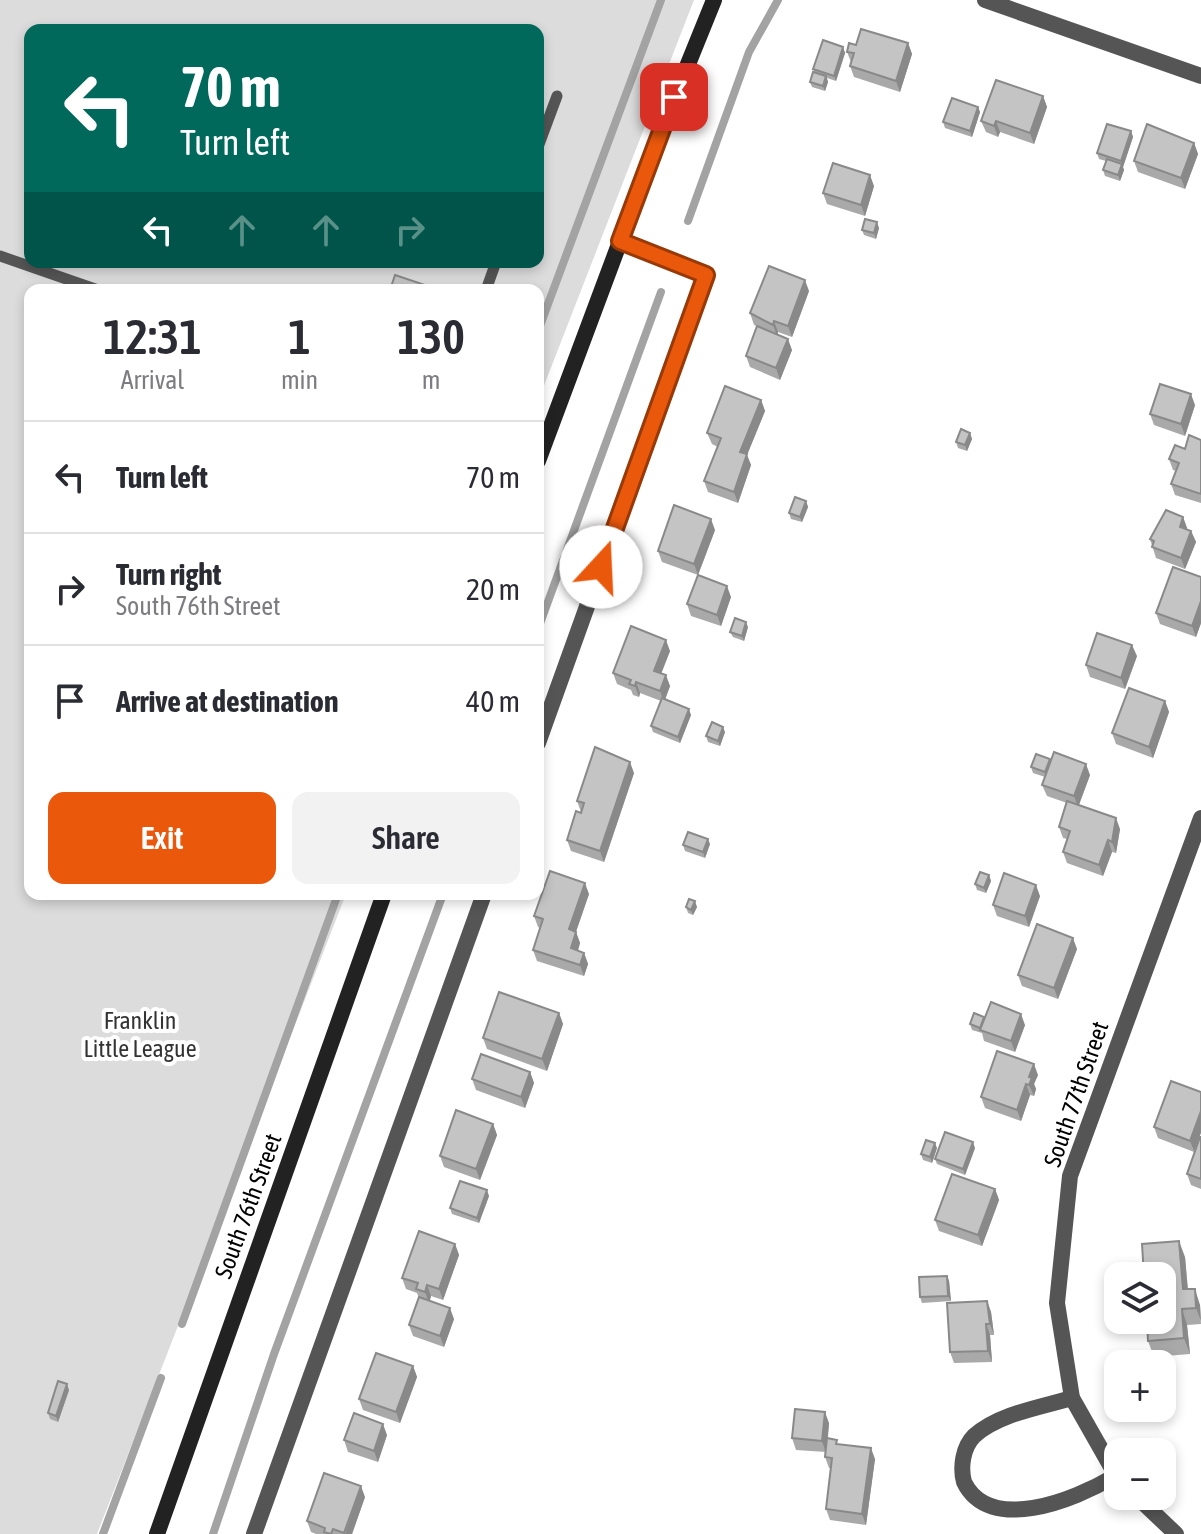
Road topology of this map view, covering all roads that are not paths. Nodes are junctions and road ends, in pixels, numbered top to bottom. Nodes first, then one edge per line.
1 (714, 0) edge
2 (985, 0) edge
3 (1201, 76) edge
4 (557, 96) dead end
5 (544, 131) edge
6 (620, 241) junction
7 (0, 256) edge
8 (24, 264) edge
9 (35, 268) edge
10 (81, 284) edge
11 (544, 440) edge
12 (544, 726) edge
13 (1201, 818) edge
14 (382, 900) edge
15 (482, 900) edge
16 (1072, 1398) junction
17 (1104, 1456) edge
18 (1104, 1485) edge
19 (1151, 1510) edge
20 (157, 1534) edge
21 (254, 1534) edge
22 (1176, 1534) edge

1 - 6 main road
2 - 3 street
4 - 5 lane
6 - 11 main road
6 - 12 street
7 - 8 lane
9 - 10 lane
13 - 16 street, South 77th Street
14 - 20 main road, South 76th Street
15 - 21 street
16 - 17 street, South 77th Street
16 - 18 street
19 - 22 street

